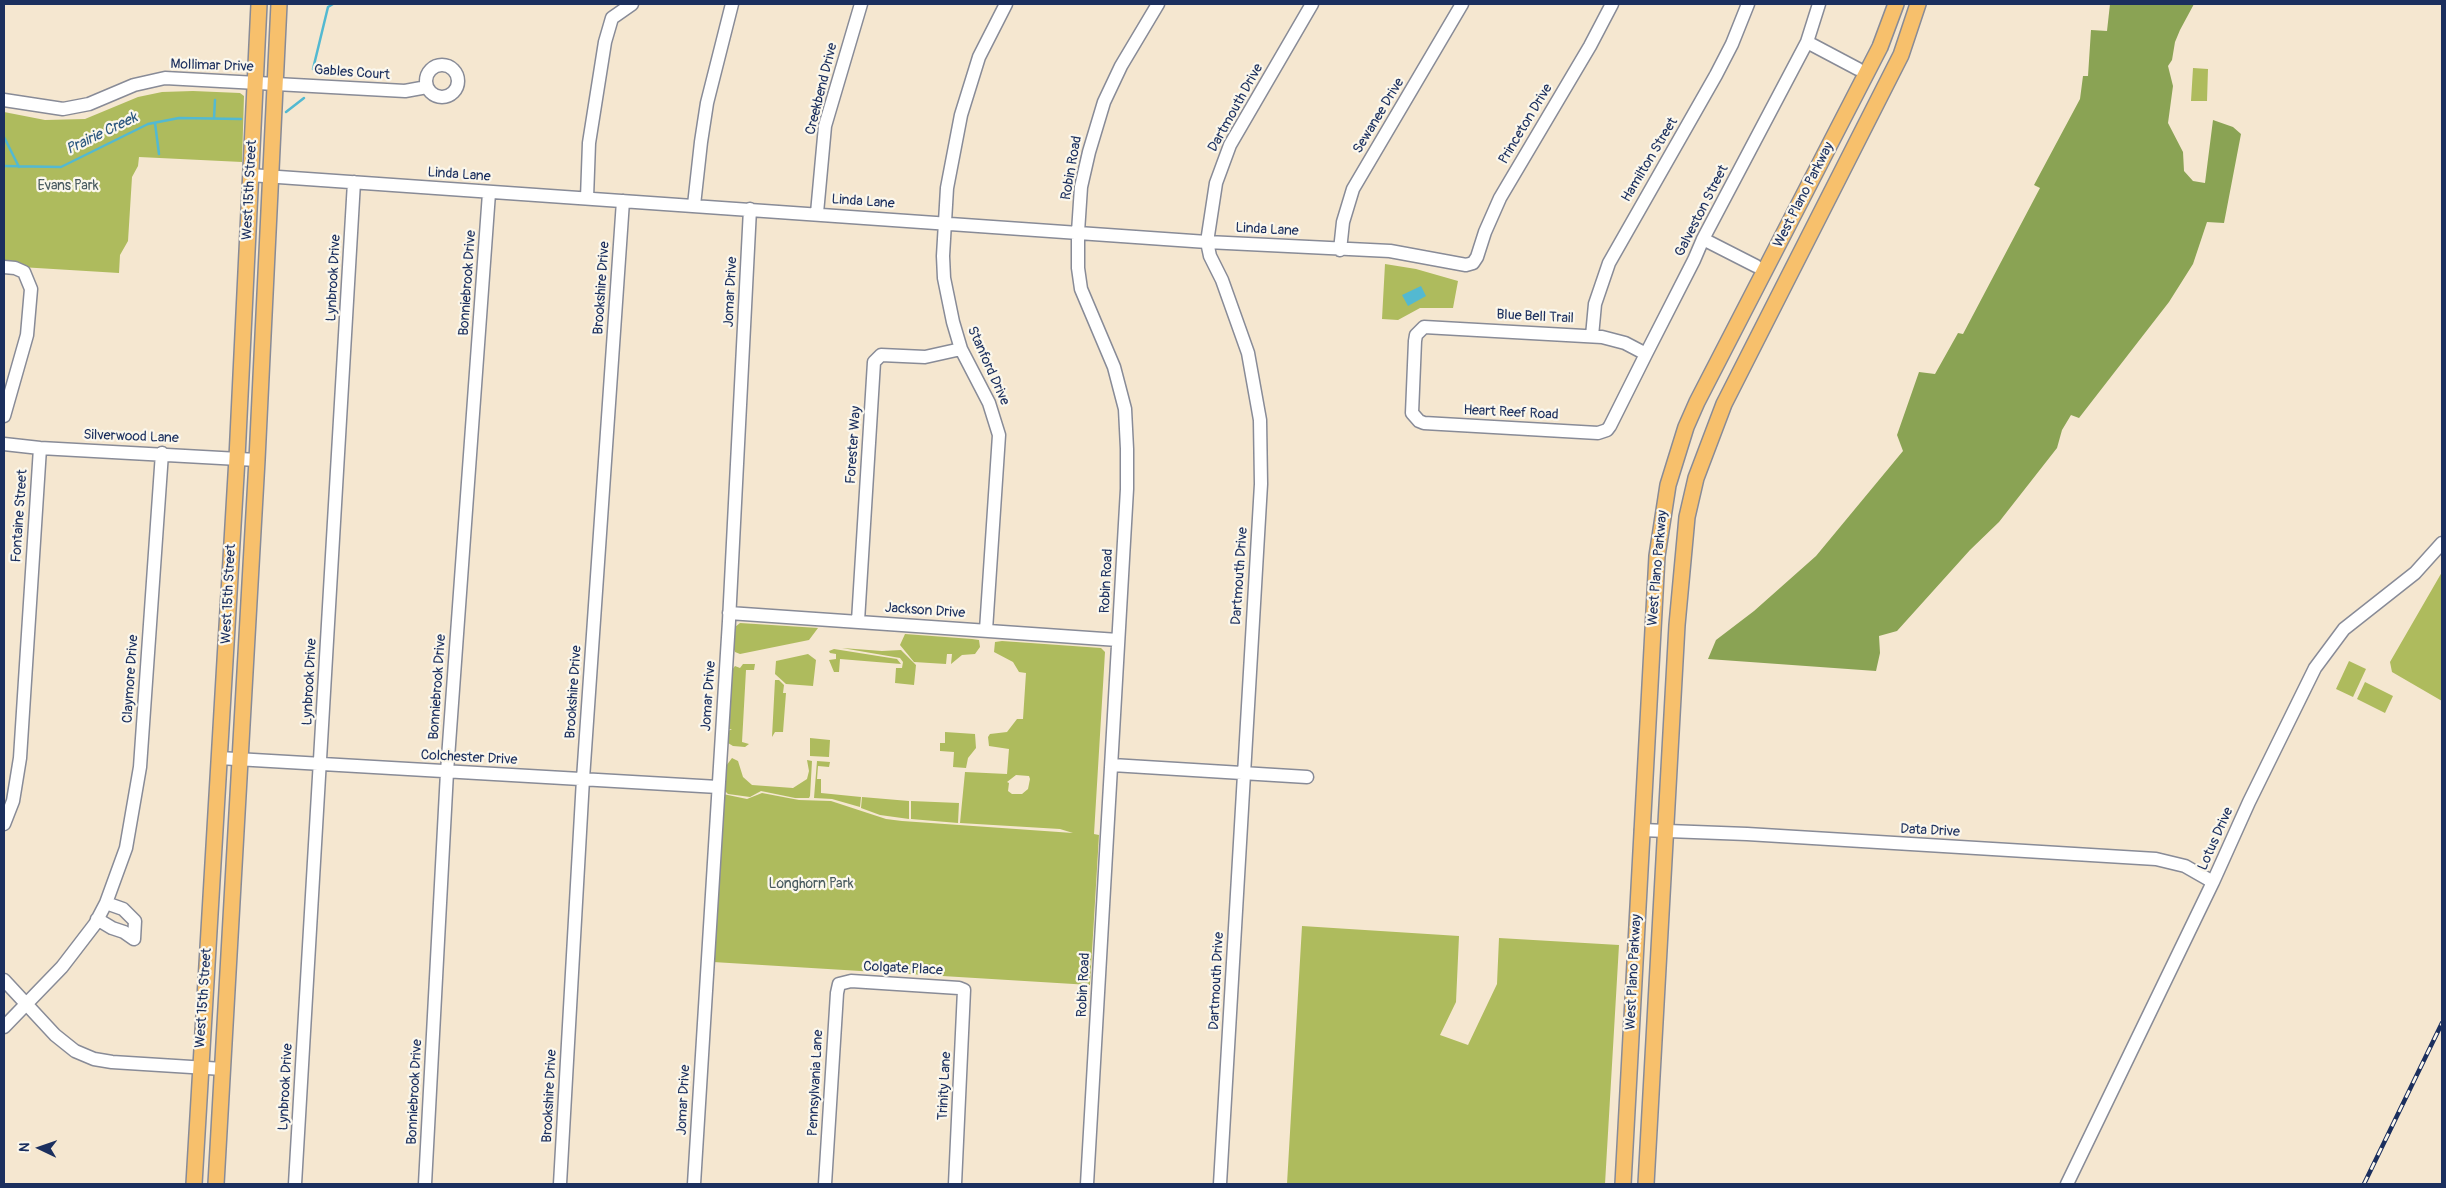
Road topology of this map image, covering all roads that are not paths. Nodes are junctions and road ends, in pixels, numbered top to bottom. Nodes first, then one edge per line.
1 (258, 4) edge
2 (278, 4) edge
3 (632, 4) edge
4 (732, 4) edge
5 (861, 4) edge
6 (1006, 4) edge
7 (1158, 4) edge
8 (1312, 4) edge
9 (1462, 4) edge
10 (1612, 4) edge
11 (1748, 4) edge
12 (1819, 4) edge
13 (1896, 4) edge
14 (1918, 4) edge
15 (1807, 42) junction
16 (1858, 69) dead end
17 (254, 82) junction
18 (275, 83) junction
19 (427, 87) dead end
20 (4, 100) edge
21 (250, 175) junction
22 (271, 176) junction
23 (354, 182) junction
24 (490, 193) junction
25 (587, 198) junction
26 (623, 201) junction
27 (694, 205) junction
28 (750, 209) junction
29 (817, 213) junction
30 (945, 223) junction
31 (1078, 232) junction
32 (1703, 239) junction
33 (1207, 242) junction
34 (1340, 250) junction
35 (1473, 263) joint
36 (1756, 266) dead end
37 (4, 267) edge
38 (1592, 336) junction
39 (962, 349) junction
40 (1646, 354) junction
41 (4, 416) edge
42 (1415, 418) joint
43 (1607, 430) joint
44 (4, 444) edge
45 (40, 448) junction
46 (162, 453) junction
47 (237, 458) junction
48 (258, 460) junction
49 (2442, 543) edge
50 (729, 612) junction
51 (858, 621) junction
52 (986, 630) junction
53 (1118, 640) junction
54 (219, 758) junction
55 (240, 760) junction
56 (320, 765) junction
57 (1112, 765) junction
58 (447, 772) junction
59 (1244, 774) junction
60 (1308, 776) dead end
61 (583, 779) junction
62 (718, 787) junction
63 (4, 824) edge
64 (1641, 830) junction
65 (1667, 832) junction
66 (2213, 882) junction
67 (106, 903) junction
68 (97, 919) junction
69 (4, 980) edge
70 (839, 984) joint
71 (964, 990) joint
72 (26, 1004) junction
73 (4, 1027) edge
74 (1630, 1049) junction
75 (1654, 1050) junction
76 (199, 1067) junction
77 (223, 1069) junction
78 (194, 1184) edge
79 (216, 1184) edge
80 (295, 1184) edge
81 (426, 1184) edge
82 (560, 1184) edge
83 (694, 1184) edge
84 (825, 1184) edge
85 (955, 1184) edge
86 (1087, 1184) edge
87 (1220, 1184) edge
88 (1623, 1184) edge
89 (1646, 1184) edge
90 (2067, 1184) edge

1 - 17 main road, West 15th Street
2 - 18 main road, West 15th Street
3 - 25 street
4 - 27 street
5 - 29 street, Creekbend Drive
6 - 30 street, Stanford Drive
7 - 31 street, Robin Road
8 - 33 street, Dartmouth Drive
9 - 34 street, Sewanee Drive
10 - 35 street, Princeton Drive
11 - 38 street, Hamilton Street
12 - 15 street, Galveston Street
13 - 64 main road, West Plano Parkway
14 - 65 main road, West Plano Parkway
15 - 16 street
15 - 32 street, Galveston Street
17 - 18 street, Mollimar Drive
17 - 20 street, Mollimar Drive
17 - 21 main road, West 15th Street
18 - 19 street, Gables Court
18 - 22 main road, West 15th Street
21 - 22 street, Linda Lane
21 - 47 main road, West 15th Street
22 - 23 street, Linda Lane
22 - 48 main road, West 15th Street
23 - 24 street, Linda Lane
23 - 56 street, Lynbrook Drive
24 - 25 street, Linda Lane
24 - 58 street, Bonniebrook Drive
25 - 26 street, Linda Lane
26 - 27 street, Linda Lane
26 - 61 street, Brookshire Drive
27 - 28 street, Linda Lane
28 - 29 street, Linda Lane
28 - 50 street, Jomar Drive
29 - 30 street, Linda Lane
30 - 31 street, Linda Lane
30 - 39 street, Stanford Drive
31 - 33 street, Linda Lane
31 - 53 street, Robin Road
32 - 36 street
32 - 40 street, Galveston Street
33 - 34 street, Linda Lane
33 - 59 street, Dartmouth Drive
34 - 35 street, Linda Lane
37 - 41 street
38 - 40 street, Blue Bell Trail
38 - 42 street, Blue Bell Trail
39 - 51 street, Forester Way
39 - 52 street, Stanford Drive
40 - 43 street, Galveston Street
42 - 43 street, Heart Reef Road
44 - 45 street, Silverwood Lane
45 - 46 street, Silverwood Lane
45 - 63 street, Fontaine Street
46 - 47 street, Silverwood Lane
46 - 67 street, Claymore Drive
47 - 48 street, Silverwood Lane
47 - 54 main road, West 15th Street
48 - 55 main road, West 15th Street
49 - 66 street, Lotus Drive
50 - 51 street, Jackson Drive
50 - 62 street, Jomar Drive
51 - 52 street, Jackson Drive
52 - 53 street, Jackson Drive
53 - 57 street, Robin Road
54 - 55 street, Colchester Drive
54 - 76 main road, West 15th Street
55 - 56 street, Colchester Drive
55 - 77 main road, West 15th Street
56 - 58 street, Colchester Drive
56 - 80 street, Lynbrook Drive
57 - 59 street
57 - 86 street, Robin Road
58 - 61 street, Colchester Drive
58 - 81 street, Bonniebrook Drive
59 - 60 street
59 - 87 street, Dartmouth Drive
61 - 62 street, Colchester Drive
61 - 82 street, Brookshire Drive
62 - 83 street, Jomar Drive
64 - 65 street, Data Drive
64 - 74 main road, West Plano Parkway
65 - 66 street, Data Drive
65 - 75 main road, West Plano Parkway
66 - 90 street, Lotus Drive
67 - 68 street, Claymore Drive
67 - 68 street
68 - 72 street, Claymore Drive
69 - 72 street
70 - 71 street, Colgate Place
70 - 84 street, Pennsylvania Lane
71 - 85 street, Trinity Lane
72 - 73 street, Claymore Drive
72 - 76 street
74 - 75 main road
74 - 88 main road, West Plano Parkway
75 - 89 main road, West Plano Parkway
76 - 77 street
76 - 78 main road, West 15th Street
77 - 79 main road, West 15th Street

